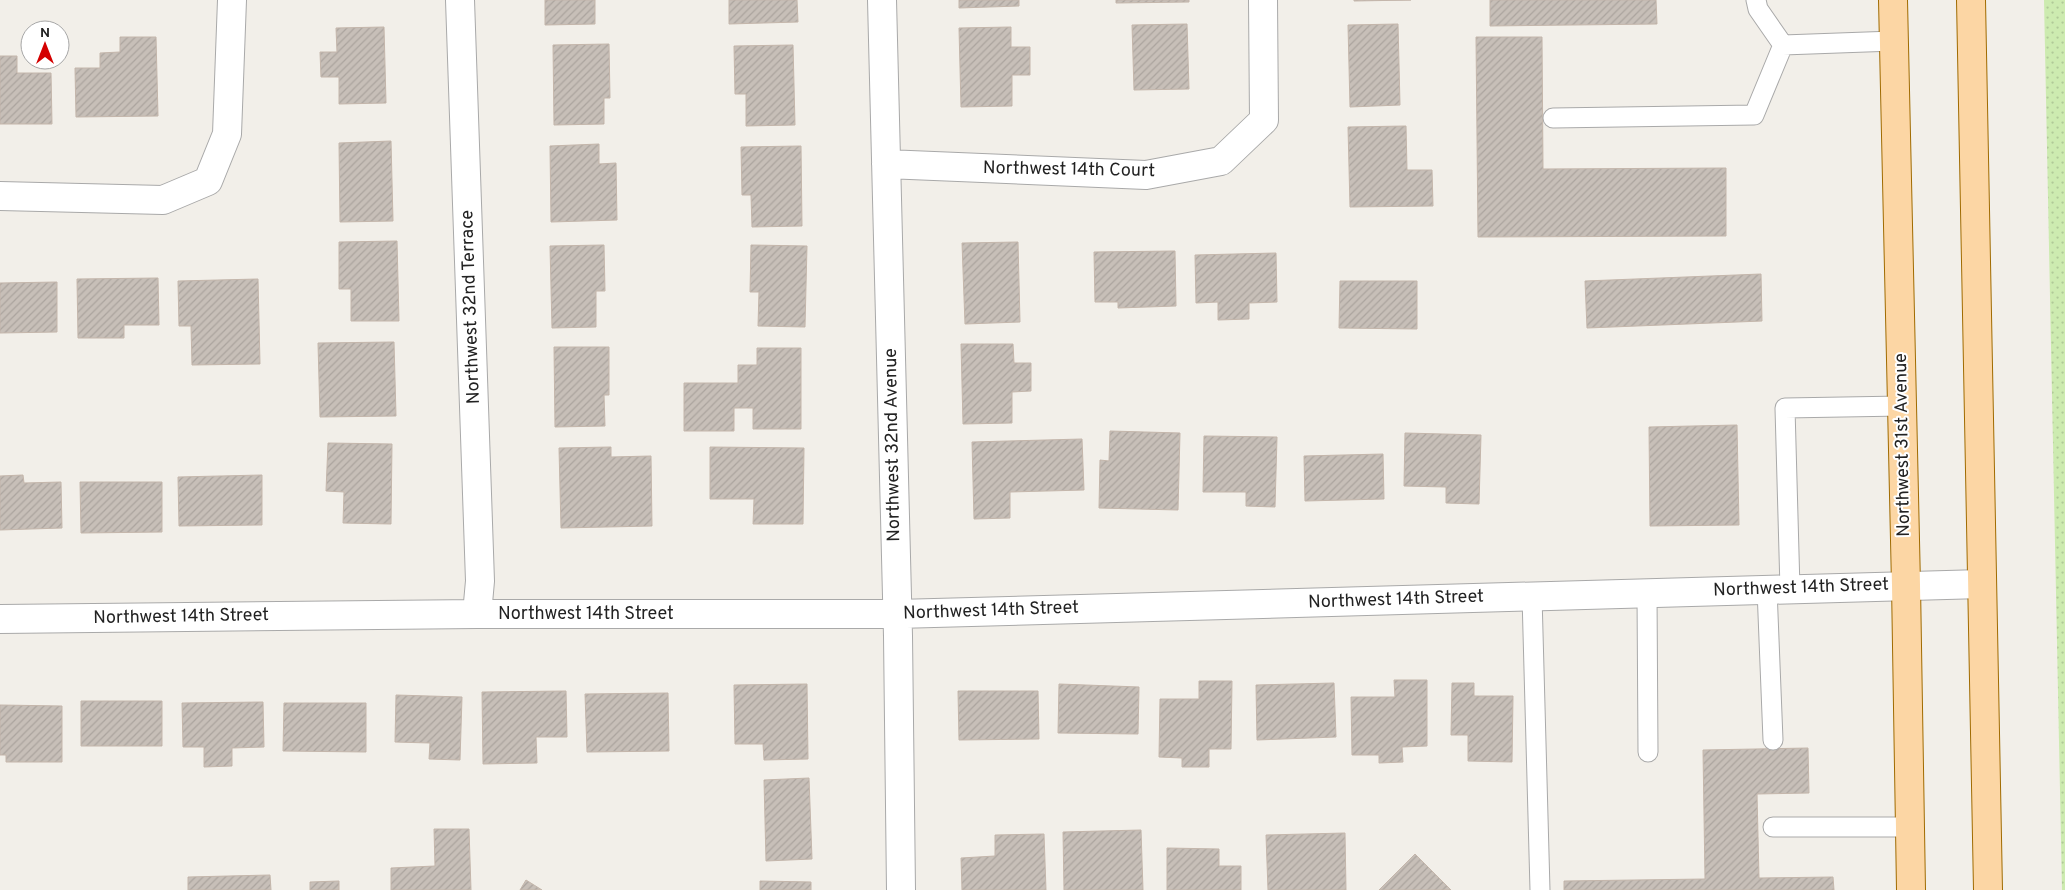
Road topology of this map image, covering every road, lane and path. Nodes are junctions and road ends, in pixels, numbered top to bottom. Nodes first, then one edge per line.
1 (232, 0) edge
2 (460, 0) edge
3 (882, 0) edge
4 (1263, 0) edge
5 (1756, 0) edge
6 (1893, 0) edge
7 (1971, 0) edge
8 (1894, 41) junction
9 (1783, 45) junction
10 (1553, 118) dead end
11 (886, 164) junction
12 (0, 196) edge
13 (1902, 406) junction
14 (1982, 584) junction
15 (1906, 585) junction
16 (1778, 589) junction
17 (1647, 593) junction
18 (1532, 596) junction
19 (477, 614) junction
20 (897, 614) junction
21 (0, 619) edge
22 (1773, 740) dead end
23 (1648, 752) dead end
24 (1773, 827) dead end
25 (1910, 827) junction
26 (901, 890) edge
27 (1540, 890) edge
28 (1911, 890) edge
29 (1988, 890) edge

1 - 12 street
2 - 19 street, Northwest 32nd Terrace
3 - 11 street, Northwest 32nd Avenue
4 - 11 street, Northwest 14th Court
5 - 9 lane
6 - 8 main road, Northwest 31st Avenue
7 - 14 main road
8 - 9 lane
8 - 13 main road, Northwest 31st Avenue
9 - 10 lane
11 - 20 street, Northwest 32nd Avenue
13 - 15 main road, Northwest 31st Avenue
13 - 16 lane
14 - 15 street, Northwest 14th Street
14 - 29 main road
15 - 16 street, Northwest 14th Street
15 - 25 main road, Northwest 31st Avenue
16 - 17 street, Northwest 14th Street
16 - 22 lane
17 - 18 street, Northwest 14th Street
17 - 23 lane
18 - 20 street, Northwest 14th Street
18 - 27 lane
19 - 20 street, Northwest 14th Street
19 - 21 street, Northwest 14th Street
20 - 26 street, Northwest 32nd Avenue
24 - 25 lane
25 - 28 main road, Northwest 31st Avenue

